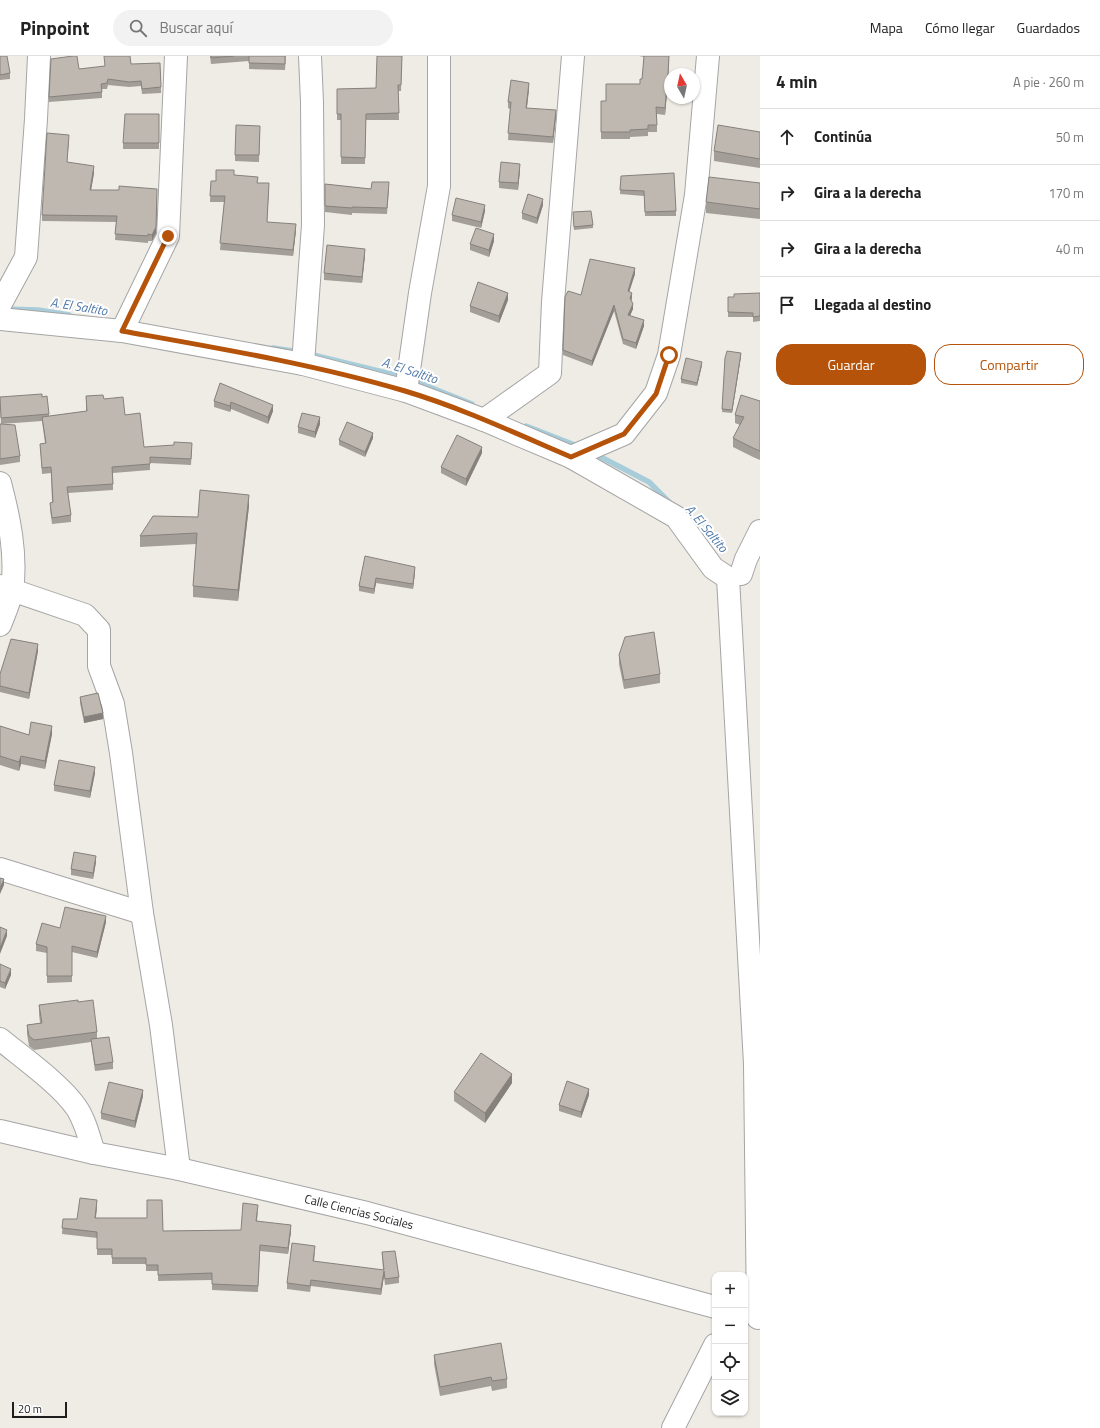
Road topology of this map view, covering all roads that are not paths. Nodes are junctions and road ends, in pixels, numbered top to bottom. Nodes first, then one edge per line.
1 (38, 56) edge
2 (176, 56) edge
3 (310, 56) edge
4 (439, 56) edge
5 (573, 56) edge
6 (708, 56) edge
7 (0, 305) edge
8 (0, 320) edge
9 (122, 331) junction
10 (303, 364) junction
11 (406, 391) junction
12 (484, 420) junction
13 (571, 457) junction
14 (0, 483) edge
15 (760, 531) edge
16 (743, 573) edge
17 (6, 589) edge
18 (0, 625) edge
19 (0, 869) edge
20 (142, 913) junction
21 (0, 1039) edge
22 (758, 1064) edge
23 (0, 1131) edge
24 (94, 1153) junction
25 (179, 1169) junction
26 (712, 1306) edge
27 (754, 1317) edge
28 (712, 1352) edge
29 (673, 1428) edge

1 - 7 street
2 - 9 street
3 - 10 street
4 - 11 street
5 - 12 street
6 - 13 street
8 - 9 street
9 - 10 street
10 - 11 street
11 - 12 street
12 - 13 street
13 - 16 street
14 - 17 street
15 - 16 street
16 - 22 street
17 - 18 street
17 - 20 street
19 - 20 street
20 - 25 street
21 - 24 street
22 - 27 street
23 - 24 street, Calle Ciencias Sociales
24 - 25 street, Calle Ciencias Sociales
25 - 26 street, Calle Ciencias Sociales
28 - 29 street

